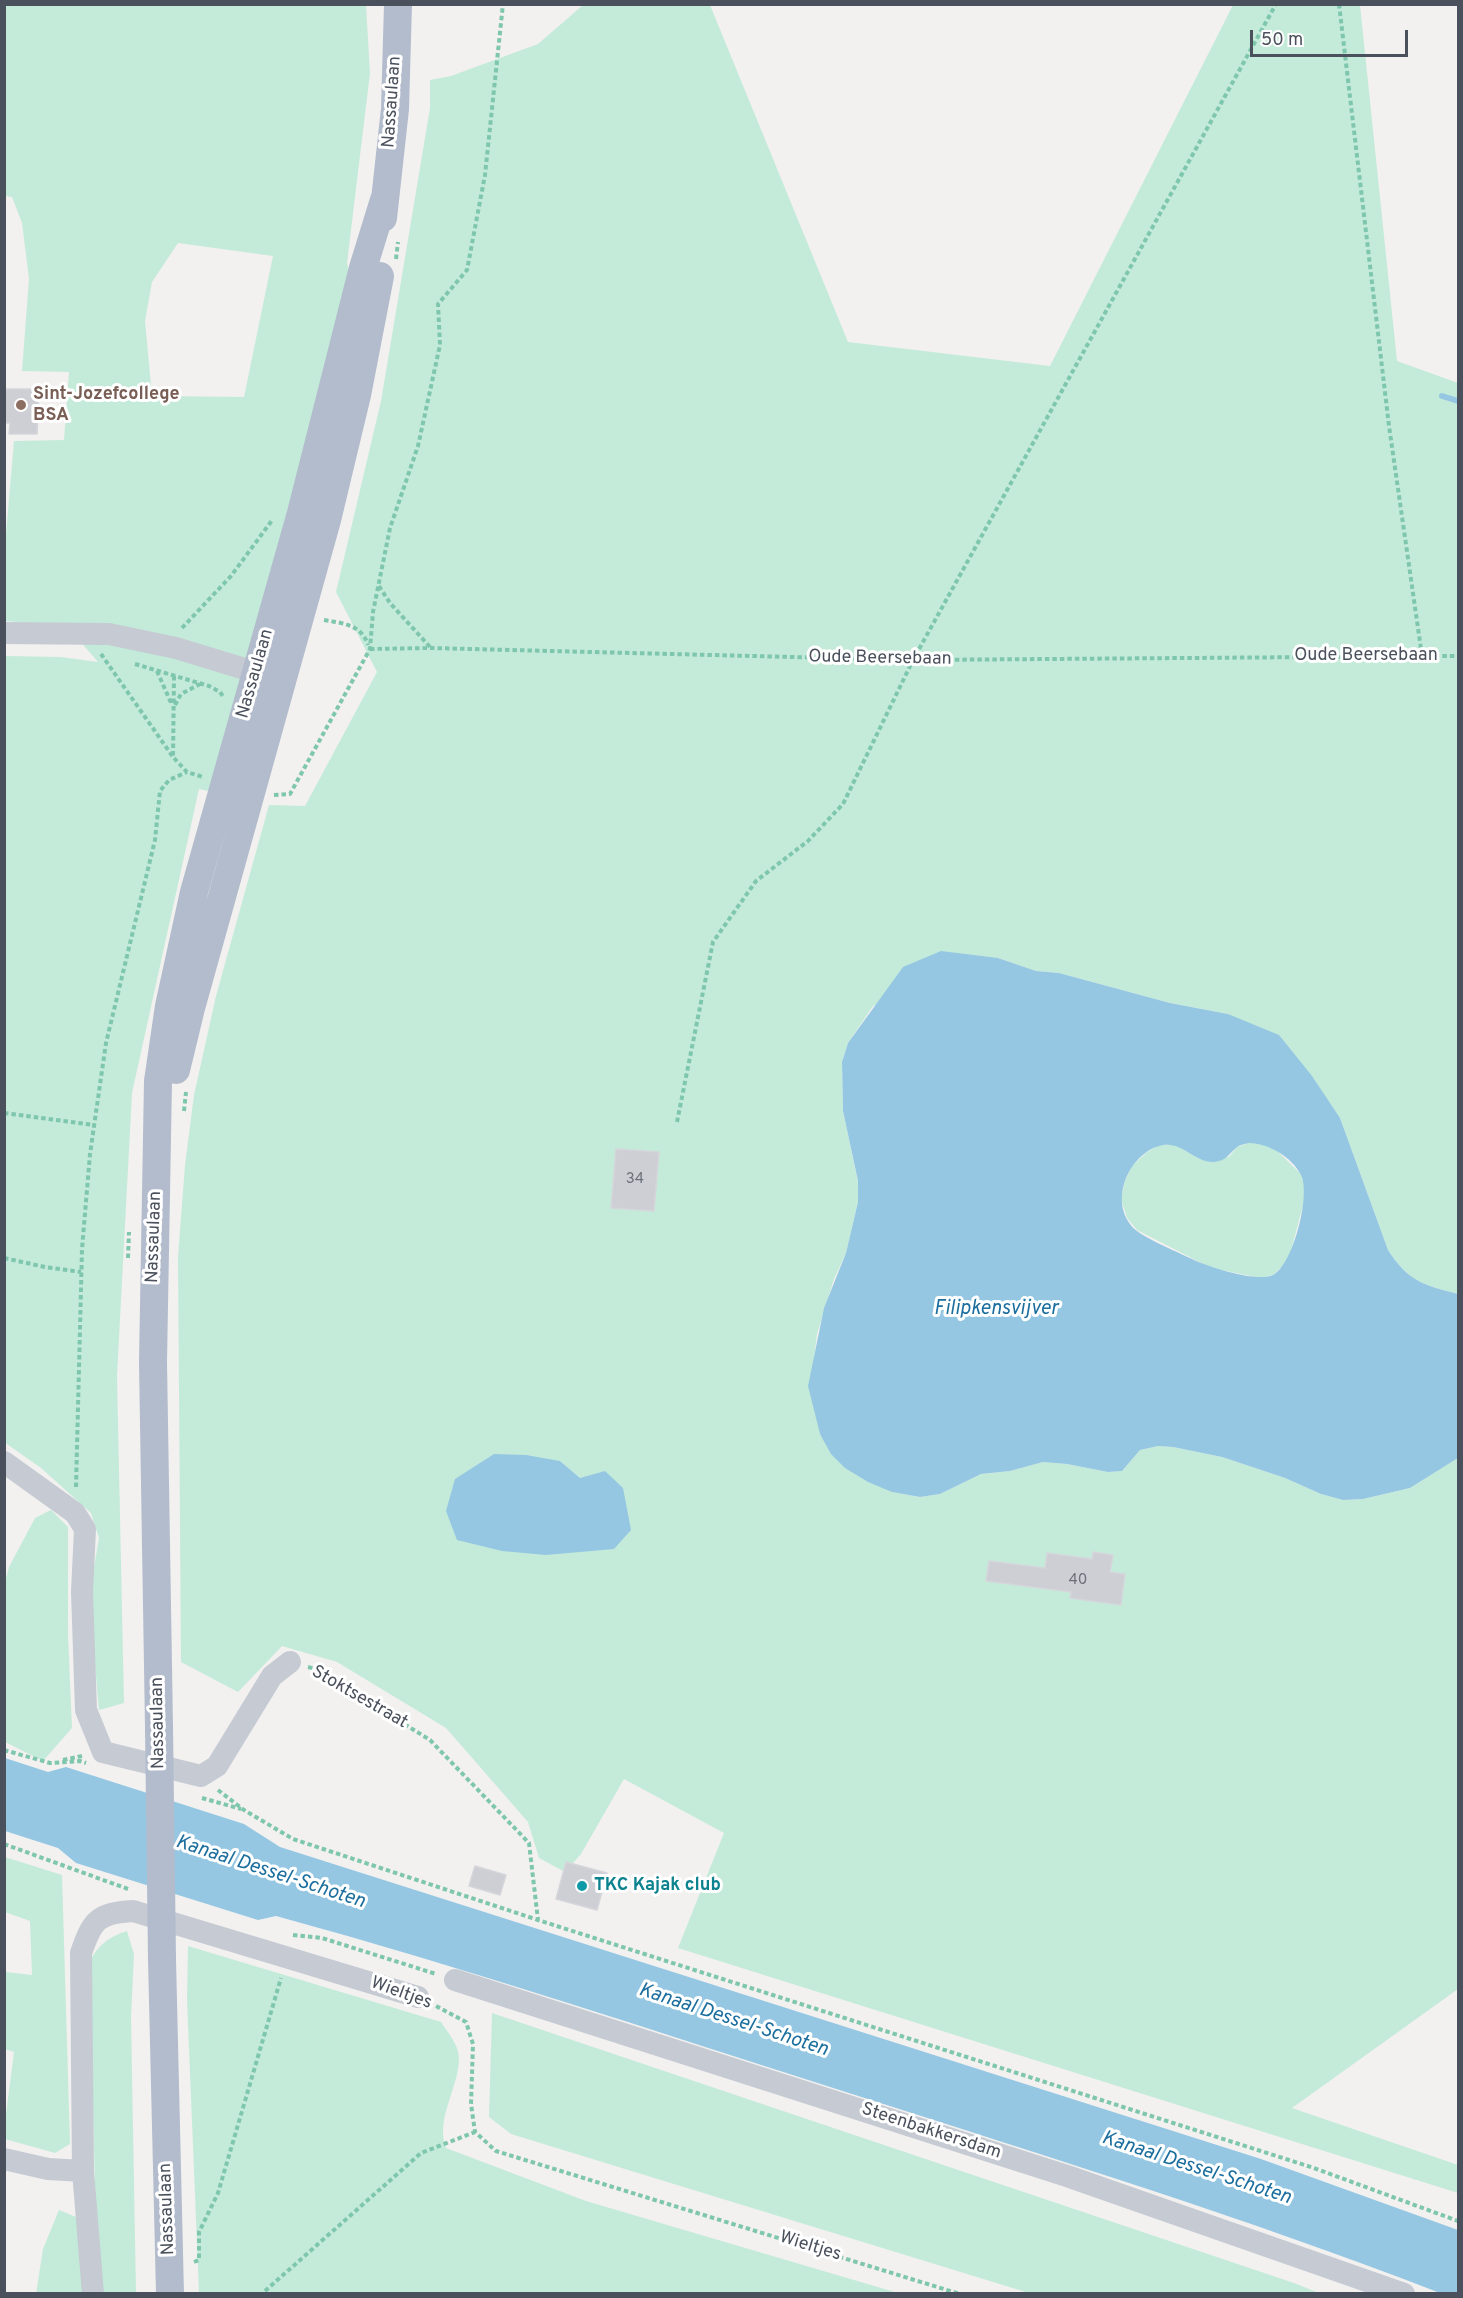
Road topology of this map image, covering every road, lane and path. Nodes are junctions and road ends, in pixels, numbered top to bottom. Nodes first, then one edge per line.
1 (398, 4) edge
2 (503, 4) edge
3 (1276, 4) edge
4 (1339, 4) edge
5 (399, 240) dead end
6 (395, 262) dead end
7 (273, 518) dead end
8 (378, 586) junction
9 (319, 619) dead end
10 (4, 633) edge
11 (176, 648) junction
12 (430, 648) junction
13 (370, 649) junction
14 (101, 654) dead end
15 (1422, 656) junction
16 (1458, 656) edge
17 (913, 660) junction
18 (174, 676) junction
19 (268, 676) junction
20 (202, 684) junction
21 (220, 692) dead end
22 (174, 709) junction
23 (173, 757) junction
24 (187, 772) junction
25 (206, 778) dead end
26 (273, 795) dead end
27 (187, 1085) dead end
28 (4, 1113) edge
29 (183, 1117) dead end
30 (677, 1122) dead end
31 (94, 1125) junction
32 (4, 1258) edge
33 (81, 1272) junction
34 (4, 1462) edge
35 (75, 1513) junction
36 (290, 1662) joint
37 (4, 1750) edge
38 (103, 1752) junction
39 (201, 1776) junction
40 (4, 1844) edge
41 (111, 1884) dead end
42 (538, 1920) junction
43 (286, 1957) junction
44 (454, 1980) dead end
45 (418, 1997) joint
46 (475, 2132) junction
47 (4, 2159) edge
48 (83, 2171) junction
49 (1458, 2221) edge
50 (190, 2264) dead end
51 (265, 2291) dead end
52 (93, 2294) edge
53 (171, 2294) edge
54 (960, 2294) edge
55 (1404, 2294) edge

1 - 19 main road, Nassaulaan
2 - 8 path
3 - 17 path
4 - 15 path
5 - 6 path
7 - 11 path
8 - 12 path
8 - 13 path
9 - 13 path
10 - 11 street
11 - 19 street
12 - 13 path, Oude Beersebaan
12 - 17 path, Oude Beersebaan
13 - 26 path
14 - 23 path
15 - 16 path, Oude Beersebaan
15 - 17 path, Oude Beersebaan
17 - 30 path
18 - 20 path
18 - 22 path
18 - 22 path
19 - 53 main road, Nassaulaan, bridge
20 - 21 path
20 - 22 path
22 - 23 path
23 - 24 path
24 - 25 path
24 - 31 path
27 - 29 path
28 - 31 path
31 - 33 path
32 - 33 path
33 - 35 path
34 - 35 street
35 - 38 street
36 - 39 street, Stoktsestraat
36 - 42 path, Stoktsestraat
37 - 38 path
38 - 39 street
39 - 42 path
40 - 41 path
42 - 49 path
43 - 45 street, Wieltjes
43 - 48 street, Wieltjes
43 - 50 path
44 - 55 street, Steenbakkersdam
45 - 46 path, Wieltjes
46 - 51 path
46 - 54 path, Wieltjes
47 - 48 street
48 - 52 street, Wieltjes

